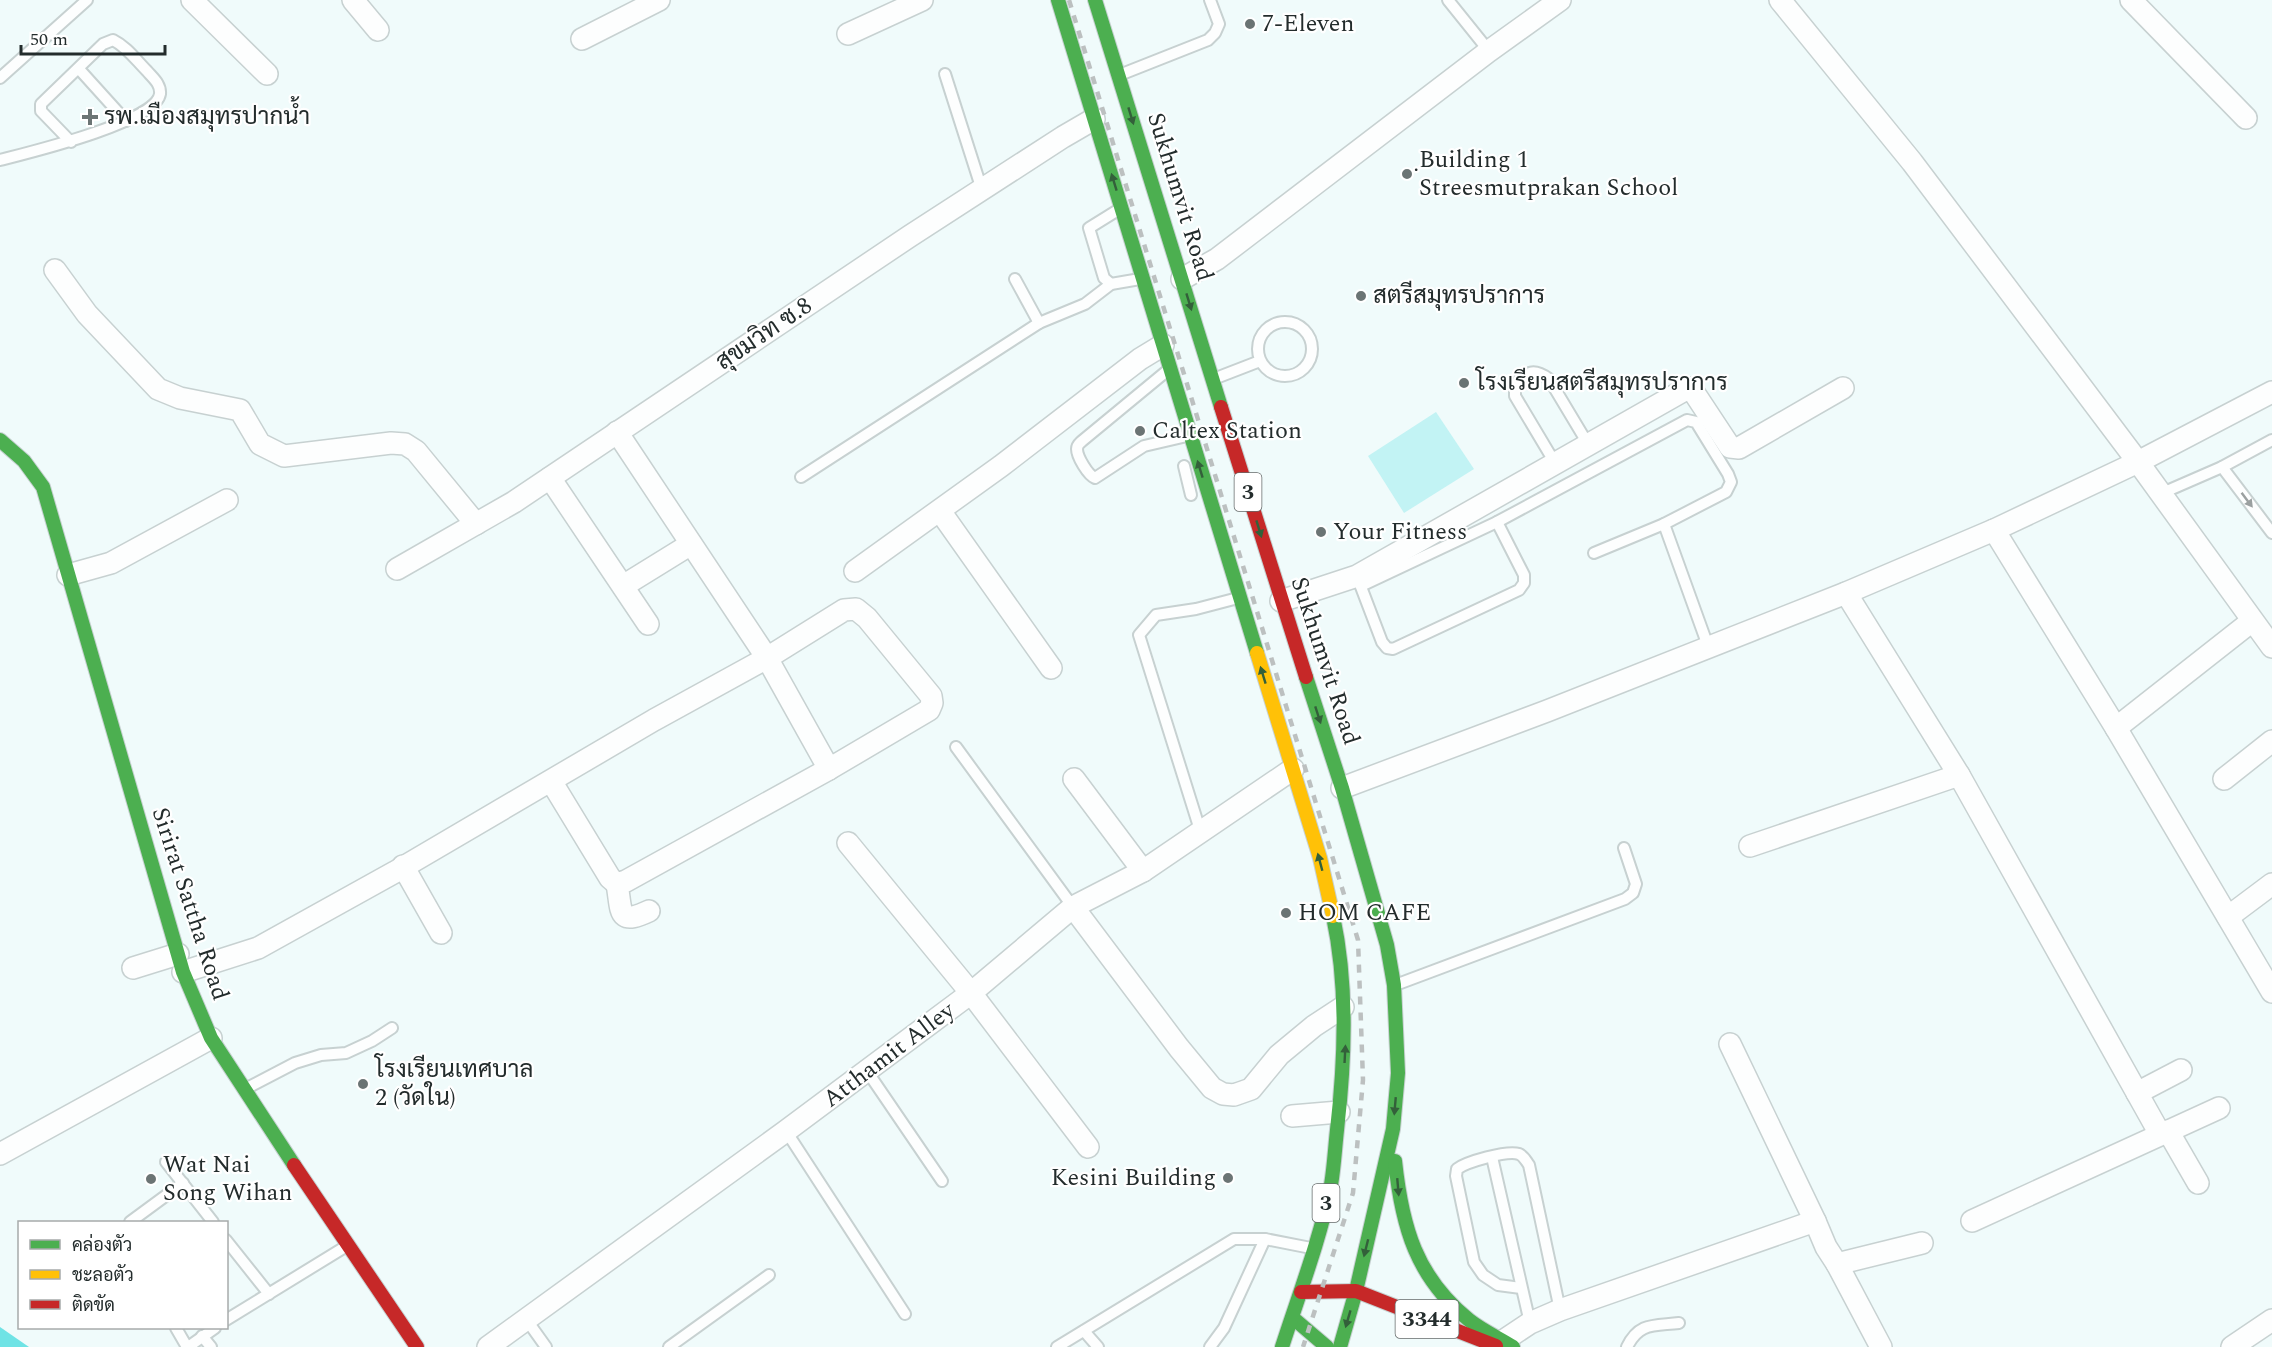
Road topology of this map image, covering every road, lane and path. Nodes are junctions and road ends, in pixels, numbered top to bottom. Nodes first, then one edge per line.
1 (87, 0) edge
2 (192, 0) edge
3 (353, 0) edge
4 (659, 0) edge
5 (922, 0) edge
6 (1058, 0) edge
7 (1095, 0) edge
8 (1210, 0) edge
9 (1448, 0) edge
10 (1560, 0) edge
11 (1780, 0) edge
12 (2131, 0) edge
13 (378, 30) dead end
14 (848, 34) dead end
15 (582, 39) dead end
16 (1489, 51) junction
17 (79, 69) junction
18 (267, 74) dead end
19 (945, 74) dead end
20 (1119, 75) junction
21 (0, 78) edge
22 (2246, 118) dead end
23 (1094, 119) junction
24 (126, 121) junction
25 (71, 142) junction
26 (0, 160) edge
27 (982, 190) junction
28 (1122, 208) junction
29 (55, 270) dead end
30 (1143, 278) junction
31 (1015, 279) dead end
32 (1182, 279) junction
33 (1111, 284) junction
34 (1039, 323) junction
35 (1163, 345) junction
36 (1260, 361) junction
37 (1170, 368) junction
38 (1213, 380) junction
39 (1843, 388) dead end
40 (2272, 392) edge
41 (617, 432) junction
42 (1183, 437) junction
43 (2272, 440) edge
44 (0, 441) edge
45 (1588, 444) junction
46 (2138, 462) junction
47 (1555, 464) junction
48 (2222, 467) junction
49 (801, 477) dead end
50 (550, 478) junction
51 (2160, 494) junction
52 (1191, 495) dead end
53 (227, 500) dead end
54 (940, 511) junction
55 (1497, 522) junction
56 (476, 524) junction
57 (1664, 524) junction
58 (1994, 530) junction
59 (2272, 533) edge
60 (691, 544) junction
61 (1594, 553) dead end
62 (397, 569) dead end
63 (855, 571) dead end
64 (69, 575) junction
65 (1359, 581) junction
66 (623, 586) junction
67 (1846, 593) junction
68 (1239, 598) junction
69 (1281, 601) junction
70 (2252, 621) junction
71 (648, 624) dead end
72 (1708, 646) junction
73 (2272, 647) edge
74 (767, 658) junction
75 (1051, 668) dead end
76 (2116, 728) junction
77 (2272, 741) edge
78 (956, 747) dead end
79 (829, 769) junction
80 (1293, 770) junction
81 (1959, 775) junction
82 (1074, 779) dead end
83 (2224, 780) dead end
84 (551, 781) junction
85 (1342, 788) junction
86 (1200, 830) junction
87 (848, 843) dead end
88 (1750, 846) dead end
89 (1624, 848) dead end
90 (403, 867) junction
91 (1143, 871) junction
92 (2272, 884) edge
93 (617, 885) junction
94 (1073, 907) junction
95 (649, 912) dead end
96 (2228, 917) junction
97 (441, 933) dead end
98 (180, 963) junction
99 (133, 969) dead end
100 (1394, 985) junction
101 (2272, 992) edge
102 (971, 993) junction
103 (1343, 1007) junction
104 (392, 1028) dead end
105 (211, 1038) junction
106 (1730, 1044) dead end
107 (2181, 1070) dead end
108 (867, 1071) junction
109 (244, 1089) junction
110 (2137, 1093) junction
111 (2219, 1108) dead end
112 (1339, 1112) junction
113 (1292, 1116) dead end
114 (1393, 1129) junction
115 (786, 1131) junction
116 (2164, 1133) junction
117 (1353, 1144) dead end
118 (1088, 1147) dead end
119 (1372, 1147) dead end
120 (0, 1154) edge
121 (1492, 1157) junction
122 (166, 1161) dead end
123 (942, 1181) dead end
124 (183, 1183) junction
125 (2198, 1183) dead end
126 (131, 1221) edge
127 (212, 1221) edge
128 (1815, 1221) junction
129 (1972, 1221) dead end
130 (1265, 1239) junction
131 (228, 1243) edge
132 (1922, 1243) dead end
133 (347, 1245) junction
134 (1314, 1249) junction
135 (1837, 1264) junction
136 (768, 1275) dead end
137 (1521, 1288) junction
138 (1356, 1291) junction
139 (1301, 1292) junction
140 (268, 1294) junction
141 (1560, 1310) junction
142 (905, 1314) dead end
143 (1293, 1318) junction
144 (228, 1319) edge
145 (526, 1319) junction
146 (2272, 1320) edge
147 (1530, 1323) junction
148 (1679, 1323) dead end
149 (177, 1329) edge
150 (213, 1329) edge
151 (1084, 1331) junction
152 (202, 1336) junction
153 (1505, 1345) edge
154 (187, 1347) edge
155 (211, 1347) edge
156 (417, 1347) edge
157 (488, 1347) edge
158 (546, 1347) edge
159 (669, 1347) edge
160 (1058, 1347) edge
161 (1098, 1347) edge
162 (1210, 1347) edge
163 (1282, 1347) edge
164 (1327, 1347) edge
165 (1340, 1347) edge
166 (1627, 1347) edge
167 (1881, 1347) edge
168 (2232, 1347) edge

1 - 21 lane
2 - 18 street
3 - 13 street
4 - 15 street
5 - 14 street
6 - 23 main road, 3
7 - 20 main road, Sukhumvit Road / 3
8 - 20 lane
9 - 16 lane
10 - 16 street
11 - 46 street
12 - 22 street
16 - 32 street
17 - 24 lane
17 - 24 lane
17 - 25 lane
19 - 27 lane
20 -> 32 main road, Sukhumvit Road / 3
23 - 27 street, สุขมวิท ซ.8
28 -> 23 main road, 3
24 - 25 lane
25 - 26 lane
27 - 41 street, สุขมวิท ซ.8
28 - 30 main road, 3
28 - 33 lane
29 - 56 street
30 - 33 lane
30 - 35 main road, 3
31 - 34 lane
32 -> 38 main road, Sukhumvit Road / 3
33 - 34 lane
34 - 49 lane
35 - 37 main road, 3
35 - 54 street
36 - 36 lane
36 - 38 lane
37 - 42 main road, 3
37 - 42 lane
38 -> 69 main road, Sukhumvit Road / 3
39 - 45 street
40 - 46 street
41 - 50 street, สุขมวิท ซ.8
41 - 60 street
42 - 52 lane
68 -> 42 main road, 3
43 - 48 lane
44 - 64 main road, Sirirat Sattha Road
45 - 47 street
45 - 47 lane
46 - 51 street
46 - 58 street
47 - 65 street
48 - 51 lane
48 -> 59 lane
50 - 56 street, สุขมวิท ซ.8
50 - 66 street
51 - 70 street
53 - 64 street
54 - 63 street
54 - 75 street
55 - 57 lane
55 - 65 lane
55 - 65 lane
56 - 62 street, สุขมวิท ซ.8
57 - 61 lane
57 - 72 lane
58 - 67 street
58 - 76 street
60 - 66 street
60 - 74 street
64 - 98 main road, Sirirat Sattha Road
65 - 69 street
66 - 71 street
67 - 72 street
67 - 81 street
80 -> 68 main road, 3
68 - 86 lane
69 -> 85 main road, Sukhumvit Road / 3
70 - 73 street
70 - 76 street
72 - 85 street
74 - 79 street
74 - 79 street
74 - 84 street
76 - 96 street
77 - 83 street
78 - 94 lane
79 - 93 street
80 - 86 street, Atthamit Alley
103 -> 80 main road, 3
81 - 88 street
81 - 110 street
82 - 91 street
84 - 90 street
84 - 93 street
85 - 100 main road, Sukhumvit Road / 3
86 - 91 street, Atthamit Alley
87 - 102 street
89 - 100 lane
90 - 97 street
90 - 98 street
91 - 94 street, Atthamit Alley
92 - 96 street
93 - 95 street
94 - 102 street, Atthamit Alley
94 - 103 street
96 - 101 street
98 - 99 street
98 - 105 main road, Sirirat Sattha Road
100 -> 114 main road, Sukhumvit Road / 3
102 - 108 street, Atthamit Alley
102 - 118 street
112 -> 103 main road, 3
104 - 109 lane
105 - 109 main road, Sirirat Sattha Road
105 - 120 street
106 - 128 street
107 - 110 street
108 - 115 street, Atthamit Alley
108 - 123 lane
109 - 133 main road, Sirirat Sattha Road
110 - 116 street
111 - 116 street
112 - 113 street
112 - 117 main road
112 - 134 main road, 3
114 - 119 main road
114 -> 138 main road, Sukhumvit Road / 3
114 -> 153 main road
115 - 142 lane
115 - 145 street, Atthamit Alley
116 - 125 street
116 - 129 street
121 - 137 lane
121 - 137 lane
121 - 141 lane
122 - 124 lane
124 - 126 lane
124 - 127 lane
128 - 135 street
128 - 141 street
130 - 134 lane
130 - 151 lane
130 - 162 lane
131 - 140 lane
132 - 135 street
133 - 140 lane
133 - 156 main road, Sirirat Sattha Road
134 - 139 main road, 3
135 - 167 street
136 - 159 lane
137 - 147 lane
138 - 139 main road, 3344
138 - 153 main road, 3344
138 -> 165 main road, Sukhumvit Road / 3
139 - 143 main road, 3
140 - 144 lane
141 - 147 street
143 - 163 main road, 3
143 - 164 main road
145 - 157 street, Atthamit Alley
145 - 158 lane
146 - 168 street
147 - 153 street
148 - 166 lane
149 - 154 lane
150 - 152 lane
151 - 160 lane
151 - 161 lane
152 - 154 lane
152 - 155 lane

